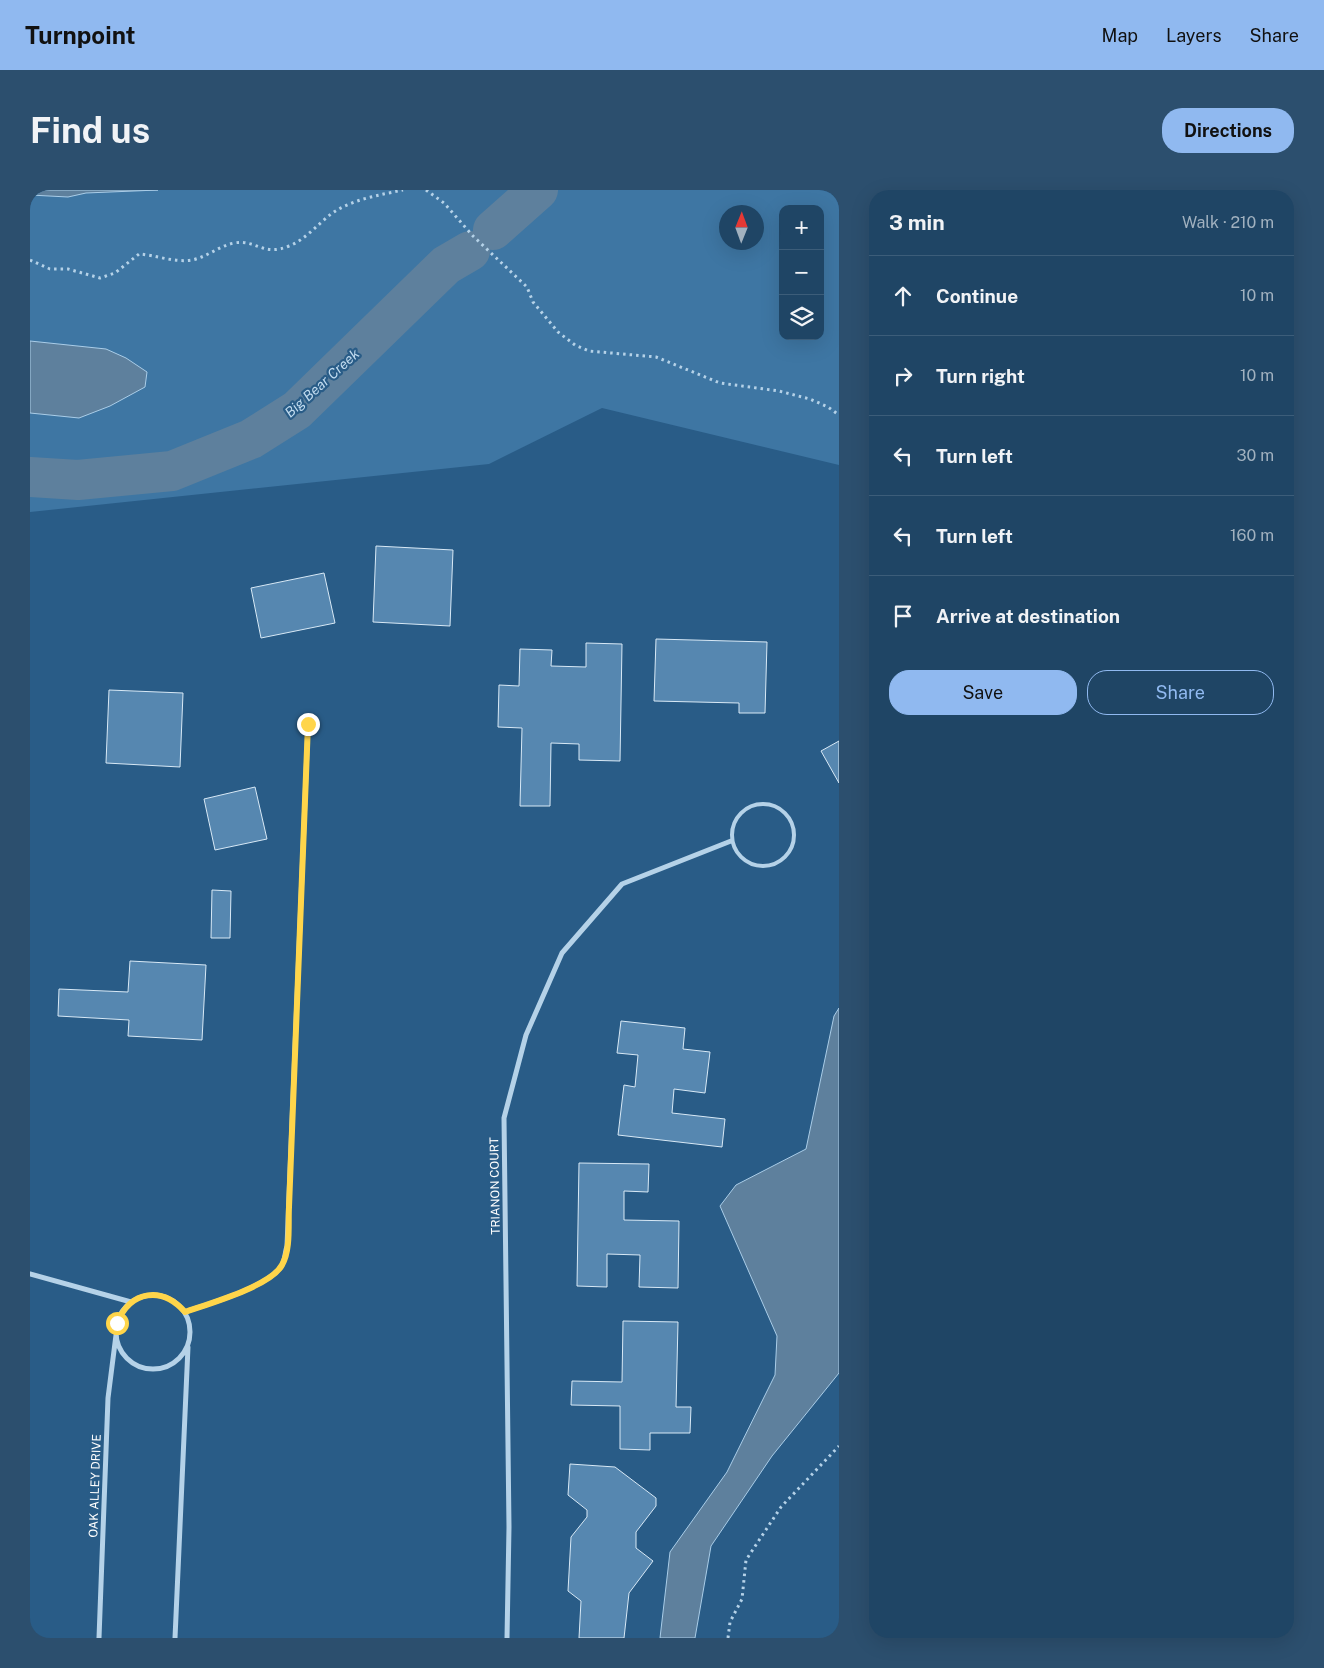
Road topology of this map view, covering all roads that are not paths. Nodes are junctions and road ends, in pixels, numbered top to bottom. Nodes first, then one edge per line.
1 (308, 724) dead end
2 (732, 841) junction
3 (30, 1274) edge
4 (131, 1302) junction
5 (185, 1312) junction
6 (116, 1335) junction
7 (188, 1347) junction
8 (99, 1638) edge
9 (175, 1638) edge
10 (507, 1638) edge

1 - 5 street
2 - 2 lane
2 - 10 street, TRIANON COURT
3 - 4 street
4 - 5 street
4 - 6 street
5 - 7 street
6 - 7 street
6 - 8 street, OAK ALLEY DRIVE
7 - 9 street

